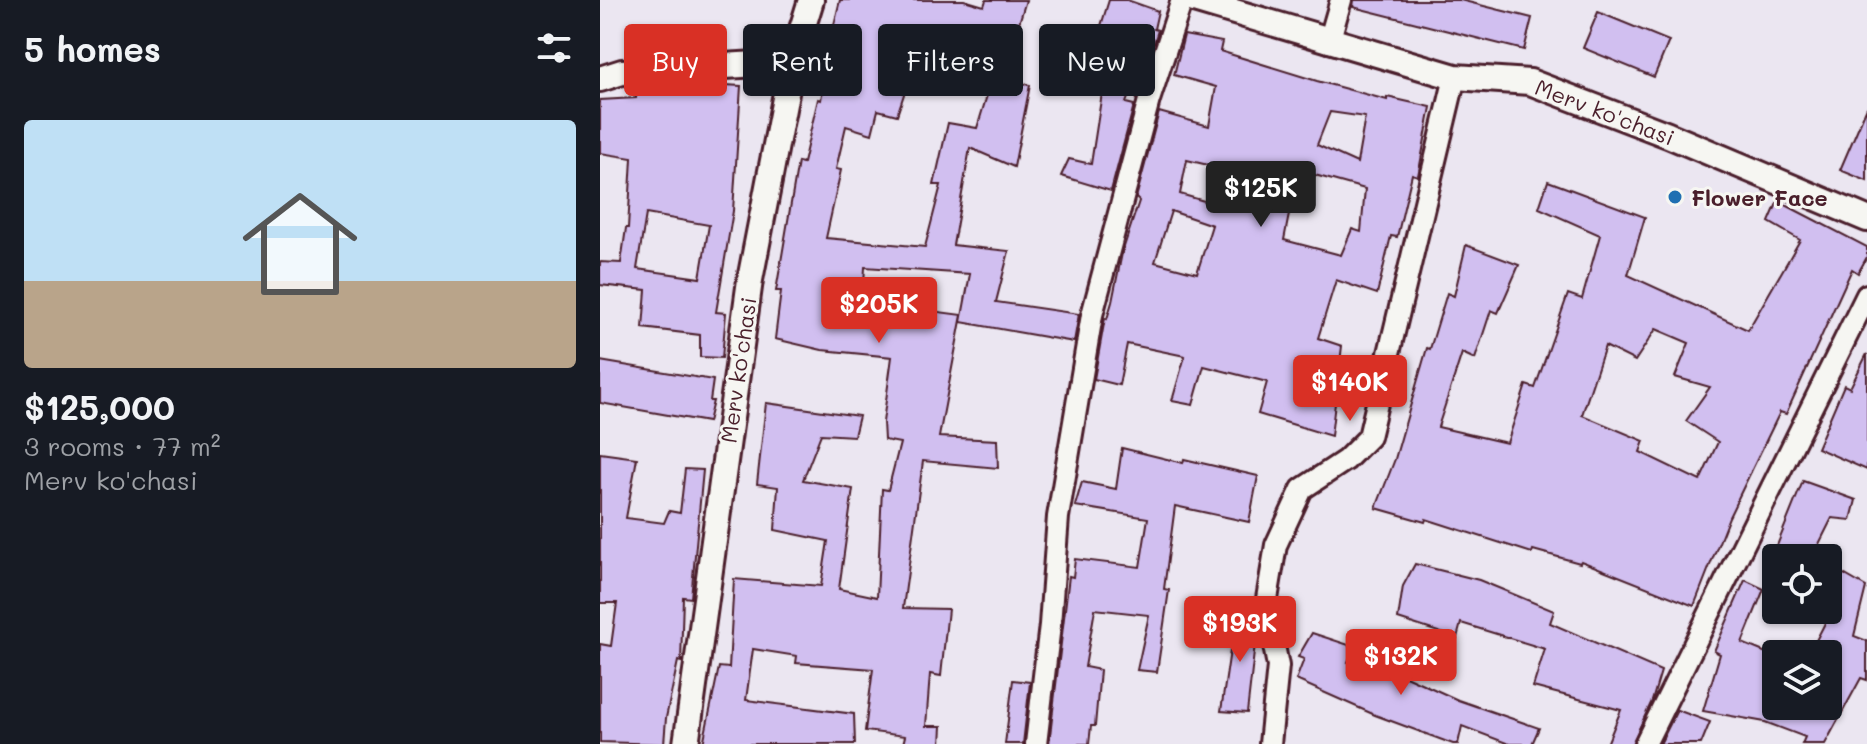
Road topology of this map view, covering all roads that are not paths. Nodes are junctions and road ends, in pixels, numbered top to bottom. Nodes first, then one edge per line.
1 (811, 0) edge
2 (1182, 0) edge
3 (1194, 0) edge
4 (1341, 0) edge
5 (804, 24) edge
6 (1329, 42) junction
7 (743, 65) edge
8 (1455, 77) junction
9 (600, 79) edge
10 (785, 96) edge
11 (1867, 219) edge
12 (1867, 295) edge
13 (686, 744) edge
14 (1036, 744) edge
15 (1270, 744) edge
16 (1645, 744) edge

1 - 5 street, Merv ko'chasi
2 - 14 street
3 - 6 street, Merv ko'chasi
4 - 6 street
6 - 8 street, Merv ko'chasi
7 - 9 street
8 - 11 street, Merv ko'chasi
8 - 15 street
10 - 13 street, Merv ko'chasi
12 - 16 street

